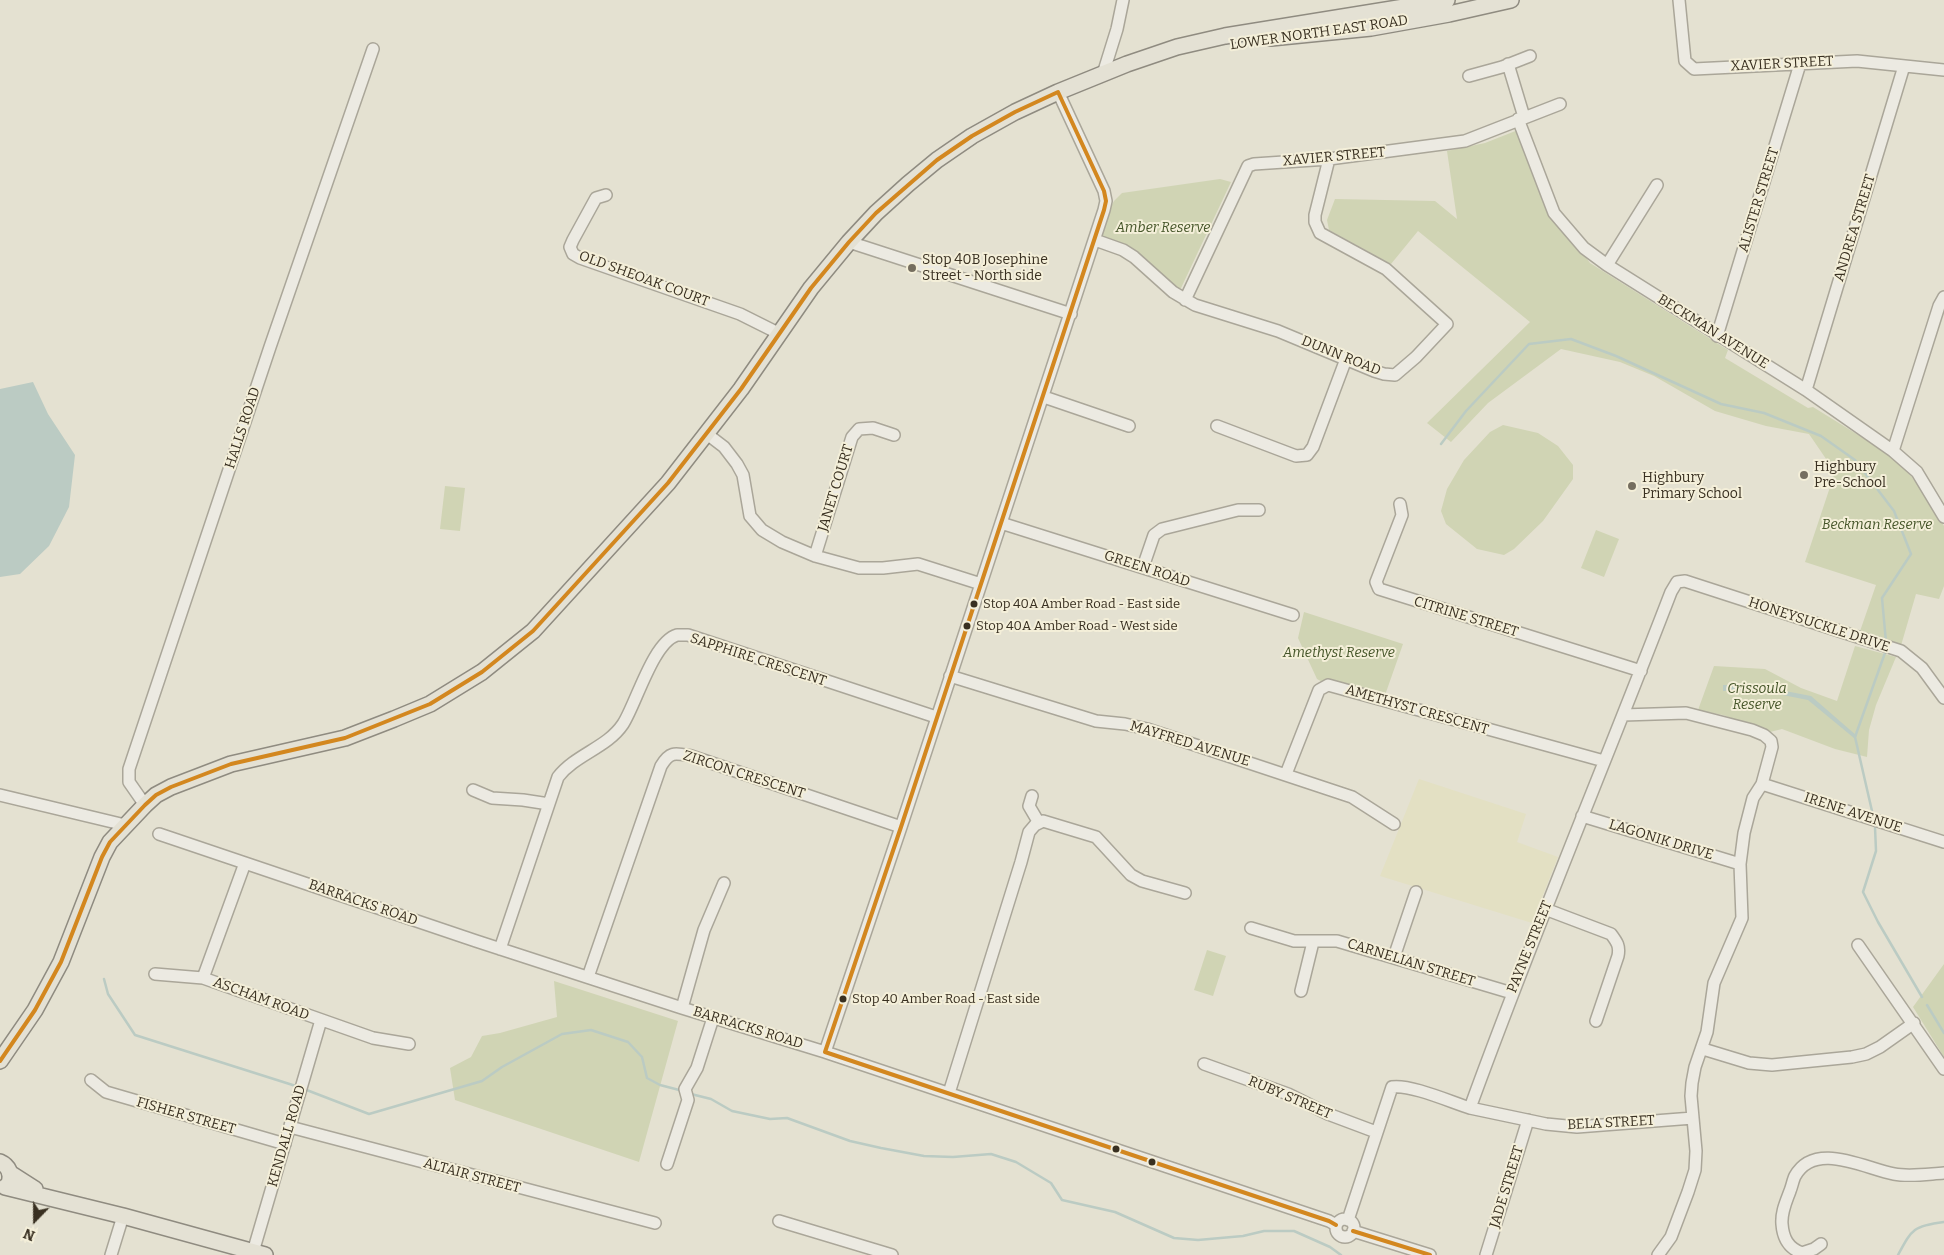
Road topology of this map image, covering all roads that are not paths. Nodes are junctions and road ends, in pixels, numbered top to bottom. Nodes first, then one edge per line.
1 (1123, 0) edge
2 (1447, 0) edge
3 (1510, 0) edge
4 (1679, 0) edge
5 (1398, 4) edge
6 (1423, 7) edge
7 (373, 49) dead end
8 (1530, 56) dead end
9 (1127, 64) junction
10 (1508, 64) junction
11 (1800, 64) junction
12 (1904, 66) junction
13 (1944, 70) edge
14 (1103, 74) junction
15 (1469, 76) dead end
16 (1058, 92) junction
17 (1560, 104) dead end
18 (1521, 118) junction
19 (1329, 159) junction
20 (1657, 185) dead end
21 (606, 195) dead end
22 (1095, 240) junction
23 (849, 242) junction
24 (1607, 265) junction
25 (1944, 297) edge
26 (1185, 300) junction
27 (1071, 314) junction
28 (780, 334) junction
29 (1717, 336) junction
30 (1346, 358) junction
31 (1806, 390) junction
32 (1044, 397) junction
33 (1129, 426) dead end
34 (1217, 426) dead end
35 (707, 434) junction
36 (894, 434) dead end
37 (1893, 451) junction
38 (1944, 493) edge
39 (1934, 500) junction
40 (1400, 504) dead end
41 (1259, 510) dead end
42 (1944, 517) edge
43 (1001, 523) junction
44 (816, 556) junction
45 (1143, 567) junction
46 (1676, 582) joint
47 (981, 584) junction
48 (1293, 615) dead end
49 (1641, 671) junction
50 (950, 676) junction
51 (1944, 698) edge
52 (1623, 715) junction
53 (936, 717) junction
54 (1604, 761) junction
55 (1286, 774) junction
56 (1762, 784) junction
57 (473, 790) dead end
58 (0, 795) edge
59 (1032, 796) dead end
60 (145, 804) junction
61 (549, 804) junction
62 (1582, 816) junction
63 (1039, 823) junction
64 (1394, 824) dead end
65 (125, 825) junction
66 (901, 827) junction
67 (159, 834) dead end
68 (1944, 842) edge
69 (245, 863) junction
70 (1740, 864) junction
71 (724, 883) dead end
72 (1416, 892) dead end
73 (1185, 893) dead end
74 (1545, 909) junction
75 (1251, 928) dead end
76 (1313, 942) junction
77 (1858, 945) dead end
78 (500, 949) junction
79 (1394, 957) junction
80 (155, 974) dead end
81 (588, 977) junction
82 (203, 978) junction
83 (1301, 991) dead end
84 (1512, 993) junction
85 (682, 1008) junction
86 (713, 1018) junction
87 (320, 1020) junction
88 (1596, 1021) dead end
89 (1914, 1023) junction
90 (409, 1044) dead end
91 (1703, 1049) junction
92 (825, 1052) junction
93 (0, 1061) edge
94 (1204, 1064) dead end
95 (1944, 1069) edge
96 (91, 1080) dead end
97 (949, 1094) junction
98 (1470, 1108) junction
99 (1693, 1118) junction
100 (1528, 1120) junction
101 (290, 1128) junction
102 (1376, 1132) junction
103 (285, 1144) junction
104 (667, 1164) dead end
105 (1944, 1173) edge
106 (3, 1177) edge
107 (124, 1216) junction
108 (779, 1220) dead end
109 (1348, 1220) junction
110 (655, 1224) dead end
111 (1336, 1225) junction
112 (1353, 1231) junction
113 (1821, 1244) dead end
114 (259, 1253) edge
115 (1423, 1254) edge
116 (1802, 1254) edge
117 (111, 1255) edge
118 (892, 1255) edge
119 (1486, 1255) edge
120 (1658, 1255) edge

1 - 14 street
2 - 6 main road, LOWER NORTH EAST ROAD
3 - 6 main road, LOWER NORTH EAST ROAD
4 - 11 street, XAVIER STREET
5 - 6 main road, LOWER NORTH EAST ROAD
5 - 9 main road, LOWER NORTH EAST ROAD
6 - 9 main road, LOWER NORTH EAST ROAD
7 - 60 street, HALLS ROAD
8 - 10 street
9 - 14 main road, LOWER NORTH EAST ROAD
10 - 15 street
10 - 18 street, BECKMAN AVENUE
11 - 12 street, XAVIER STREET
11 - 29 street, ALISTER STREET
12 - 13 street, XAVIER STREET
12 - 31 street, ANDREA STREET
14 - 16 main road, LOWER NORTH EAST ROAD
16 - 22 street
16 - 23 main road, LOWER NORTH EAST ROAD
17 - 18 street, XAVIER STREET
18 - 19 street, XAVIER STREET
18 - 24 street, BECKMAN AVENUE
19 - 26 street, XAVIER STREET
19 - 30 street, DUNN ROAD
20 - 24 street
21 - 28 street, OLD SHEOAK COURT
22 - 26 street, DUNN ROAD
22 - 27 street
23 - 27 street
23 - 28 main road, LOWER NORTH EAST ROAD
24 - 29 street, BECKMAN AVENUE
25 - 37 street
26 - 30 street, DUNN ROAD
27 - 32 street
28 - 35 main road, LOWER NORTH EAST ROAD
29 - 31 street, BECKMAN AVENUE
30 - 34 street
31 - 37 street, BECKMAN AVENUE
32 - 33 street
32 - 43 street
35 - 44 street
35 - 60 main road, LOWER NORTH EAST ROAD
36 - 44 street, JANET COURT
37 - 39 street, BECKMAN AVENUE
38 - 39 street
39 - 42 street, BECKMAN AVENUE
40 - 49 street, CITRINE STREET
41 - 45 street
43 - 45 street, GREEN ROAD
43 - 47 street
44 - 47 street
45 - 48 street, GREEN ROAD
46 - 49 street, PAYNE STREET
46 - 51 street, HONEYSUCKLE DRIVE
47 - 50 street
49 - 52 street, PAYNE STREET
50 - 53 street
50 - 55 street, MAYFRED AVENUE
52 - 54 street, PAYNE STREET
52 - 56 street
53 - 61 street, SAPPHIRE CRESCENT
53 - 66 street
54 - 55 street, AMETHYST CRESCENT
54 - 62 street, PAYNE STREET
55 - 64 street, MAYFRED AVENUE
56 - 68 street, IRENE AVENUE
56 - 70 street
57 - 61 street
58 - 65 street
59 - 63 street
60 - 65 main road, LOWER NORTH EAST ROAD
61 - 78 street, SAPPHIRE CRESCENT
62 - 70 street, LAGONIK DRIVE
62 - 74 street, PAYNE STREET
63 - 73 street
63 - 97 street
65 - 93 main road, LOWER NORTH EAST ROAD
66 - 81 street, ZIRCON CRESCENT
66 - 92 street
67 - 69 street, BARRACKS ROAD
69 - 78 street, BARRACKS ROAD
69 - 82 street, ASCHAM ROAD
70 - 91 street
71 - 85 street
72 - 79 street
74 - 84 street, PAYNE STREET
74 - 88 street
75 - 76 street, CARNELIAN STREET
76 - 79 street, CARNELIAN STREET
76 - 83 street
77 - 89 street
78 - 81 street, BARRACKS ROAD
79 - 84 street, CARNELIAN STREET
80 - 82 street
81 - 85 street, BARRACKS ROAD
82 - 87 street, ASCHAM ROAD
84 - 98 street, PAYNE STREET
85 - 86 street, BARRACKS ROAD
86 - 92 street, BARRACKS ROAD
86 - 104 street
87 - 90 street, ASCHAM ROAD
87 - 101 street, KENDALL ROAD
89 - 91 street
89 - 95 street
91 - 99 street
92 - 97 street, BARRACKS ROAD
94 - 102 street, RUBY STREET
96 - 103 street, FISHER STREET
97 - 111 street, BARRACKS ROAD
98 - 100 street, BELA STREET
98 - 102 street
99 - 100 street, BELA STREET
99 - 120 street
100 - 119 street, JADE STREET
101 - 103 street, KENDALL ROAD
101 - 110 street, ALTAIR STREET
102 - 109 street
103 - 114 street, KENDALL ROAD
105 - 116 street
106 - 107 main road
107 - 114 main road
107 - 117 street
108 - 118 street
109 - 111 street
109 - 112 street
111 - 112 street
112 - 115 street
113 - 116 street

